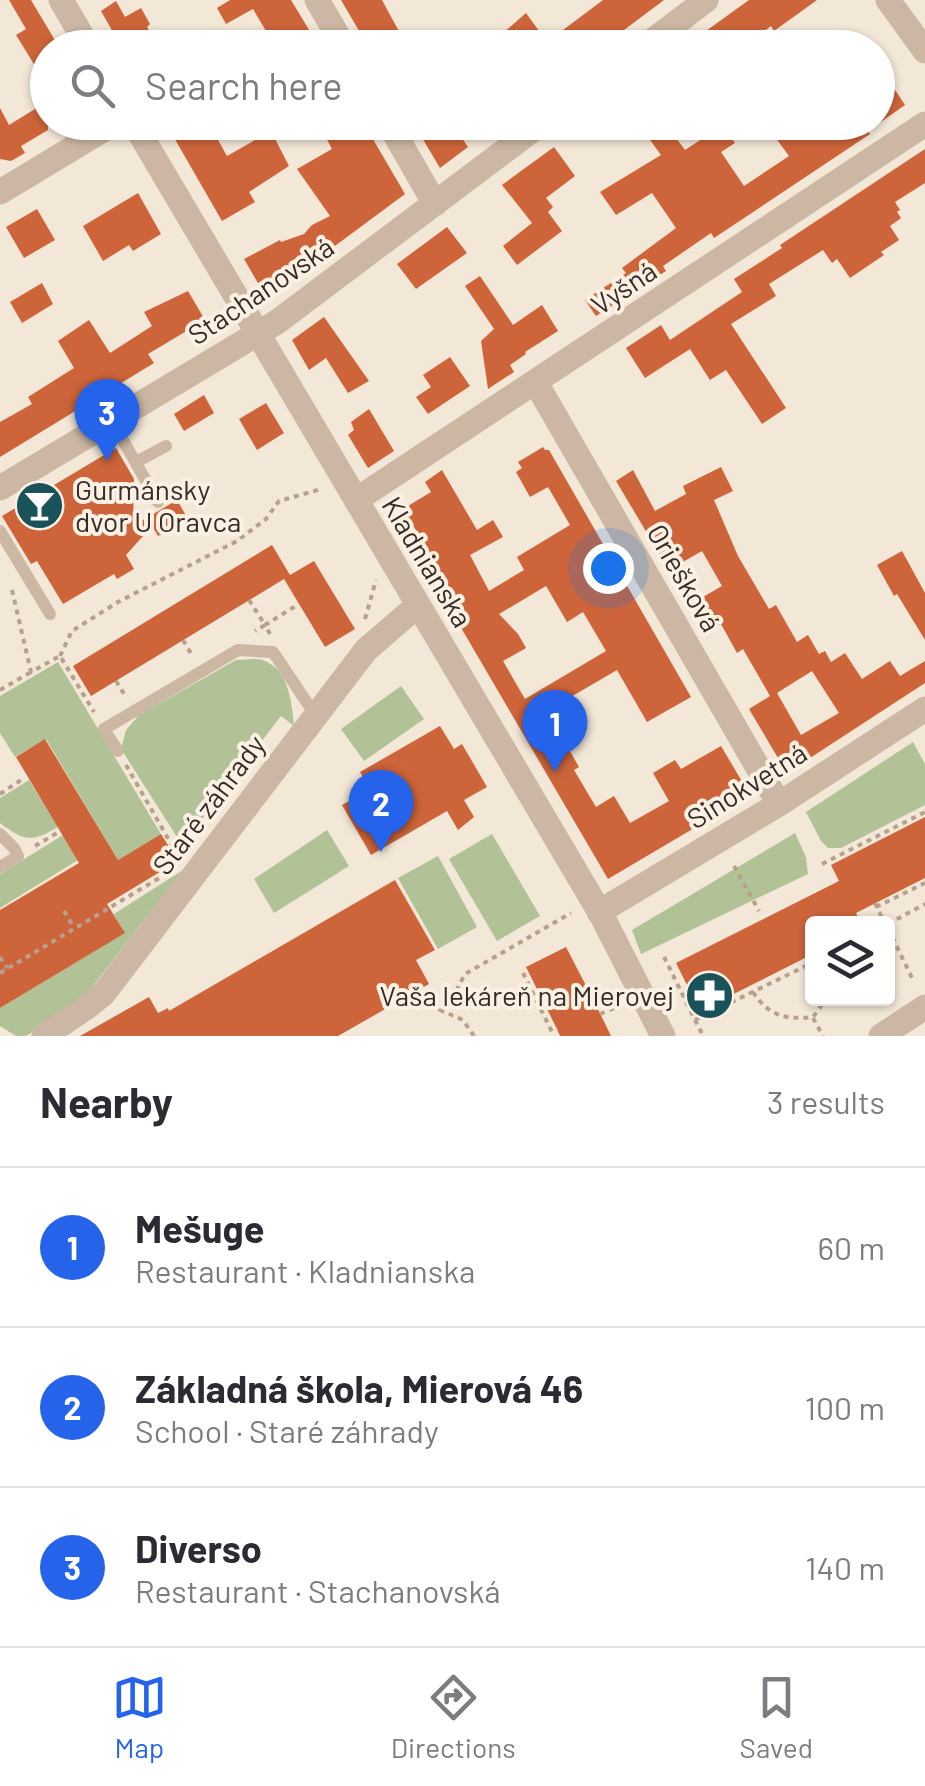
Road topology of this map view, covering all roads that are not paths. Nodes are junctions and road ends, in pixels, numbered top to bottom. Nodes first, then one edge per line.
1 (60, 0) edge
2 (318, 0) edge
3 (706, 0) edge
4 (888, 0) edge
5 (78, 30) edge
6 (335, 30) edge
7 (667, 30) edge
8 (925, 51) edge
9 (925, 124) edge
10 (86, 140) edge
11 (144, 140) edge
12 (398, 140) edge
13 (519, 140) edge
14 (0, 192) edge
15 (435, 204) junction
16 (258, 334) junction
17 (536, 383) junction
18 (112, 421) junction
19 (166, 446) dead end
20 (136, 462) junction
21 (0, 488) edge
22 (356, 500) junction
23 (158, 502) dead end
24 (0, 531) edge
25 (418, 605) junction
26 (50, 614) dead end
27 (925, 709) edge
28 (316, 716) junction
29 (118, 752) road end
30 (779, 804) junction
31 (0, 834) edge
32 (0, 867) edge
33 (587, 911) junction
34 (925, 1007) edge
35 (44, 1036) edge
36 (662, 1036) edge
37 (881, 1036) edge

1 - 5 street
2 - 6 street
3 - 7 street
4 - 8 street
9 - 17 street, Vyšná
10 - 14 street
11 - 16 street, Kladnianska
12 - 15 street
13 - 15 street, Stachanovská
15 - 16 street, Stachanovská
16 - 18 street, Stachanovská
16 - 22 street, Kladnianska
17 - 22 street, Vyšná
17 - 30 street, Oriešková
18 - 20 lane
18 - 21 street, Stachanovská
19 - 20 lane
20 - 23 lane
22 - 25 street, Kladnianska
24 - 26 lane
25 - 28 street, Staré záhrady
25 - 33 street, Kladnianska
27 - 30 street, Sinokvetná
28 - 29 lane
28 - 35 street, Staré záhrady
30 - 33 street, Sinokvetná
31 - 32 lane
33 - 36 street, Kladnianska
34 - 37 street

